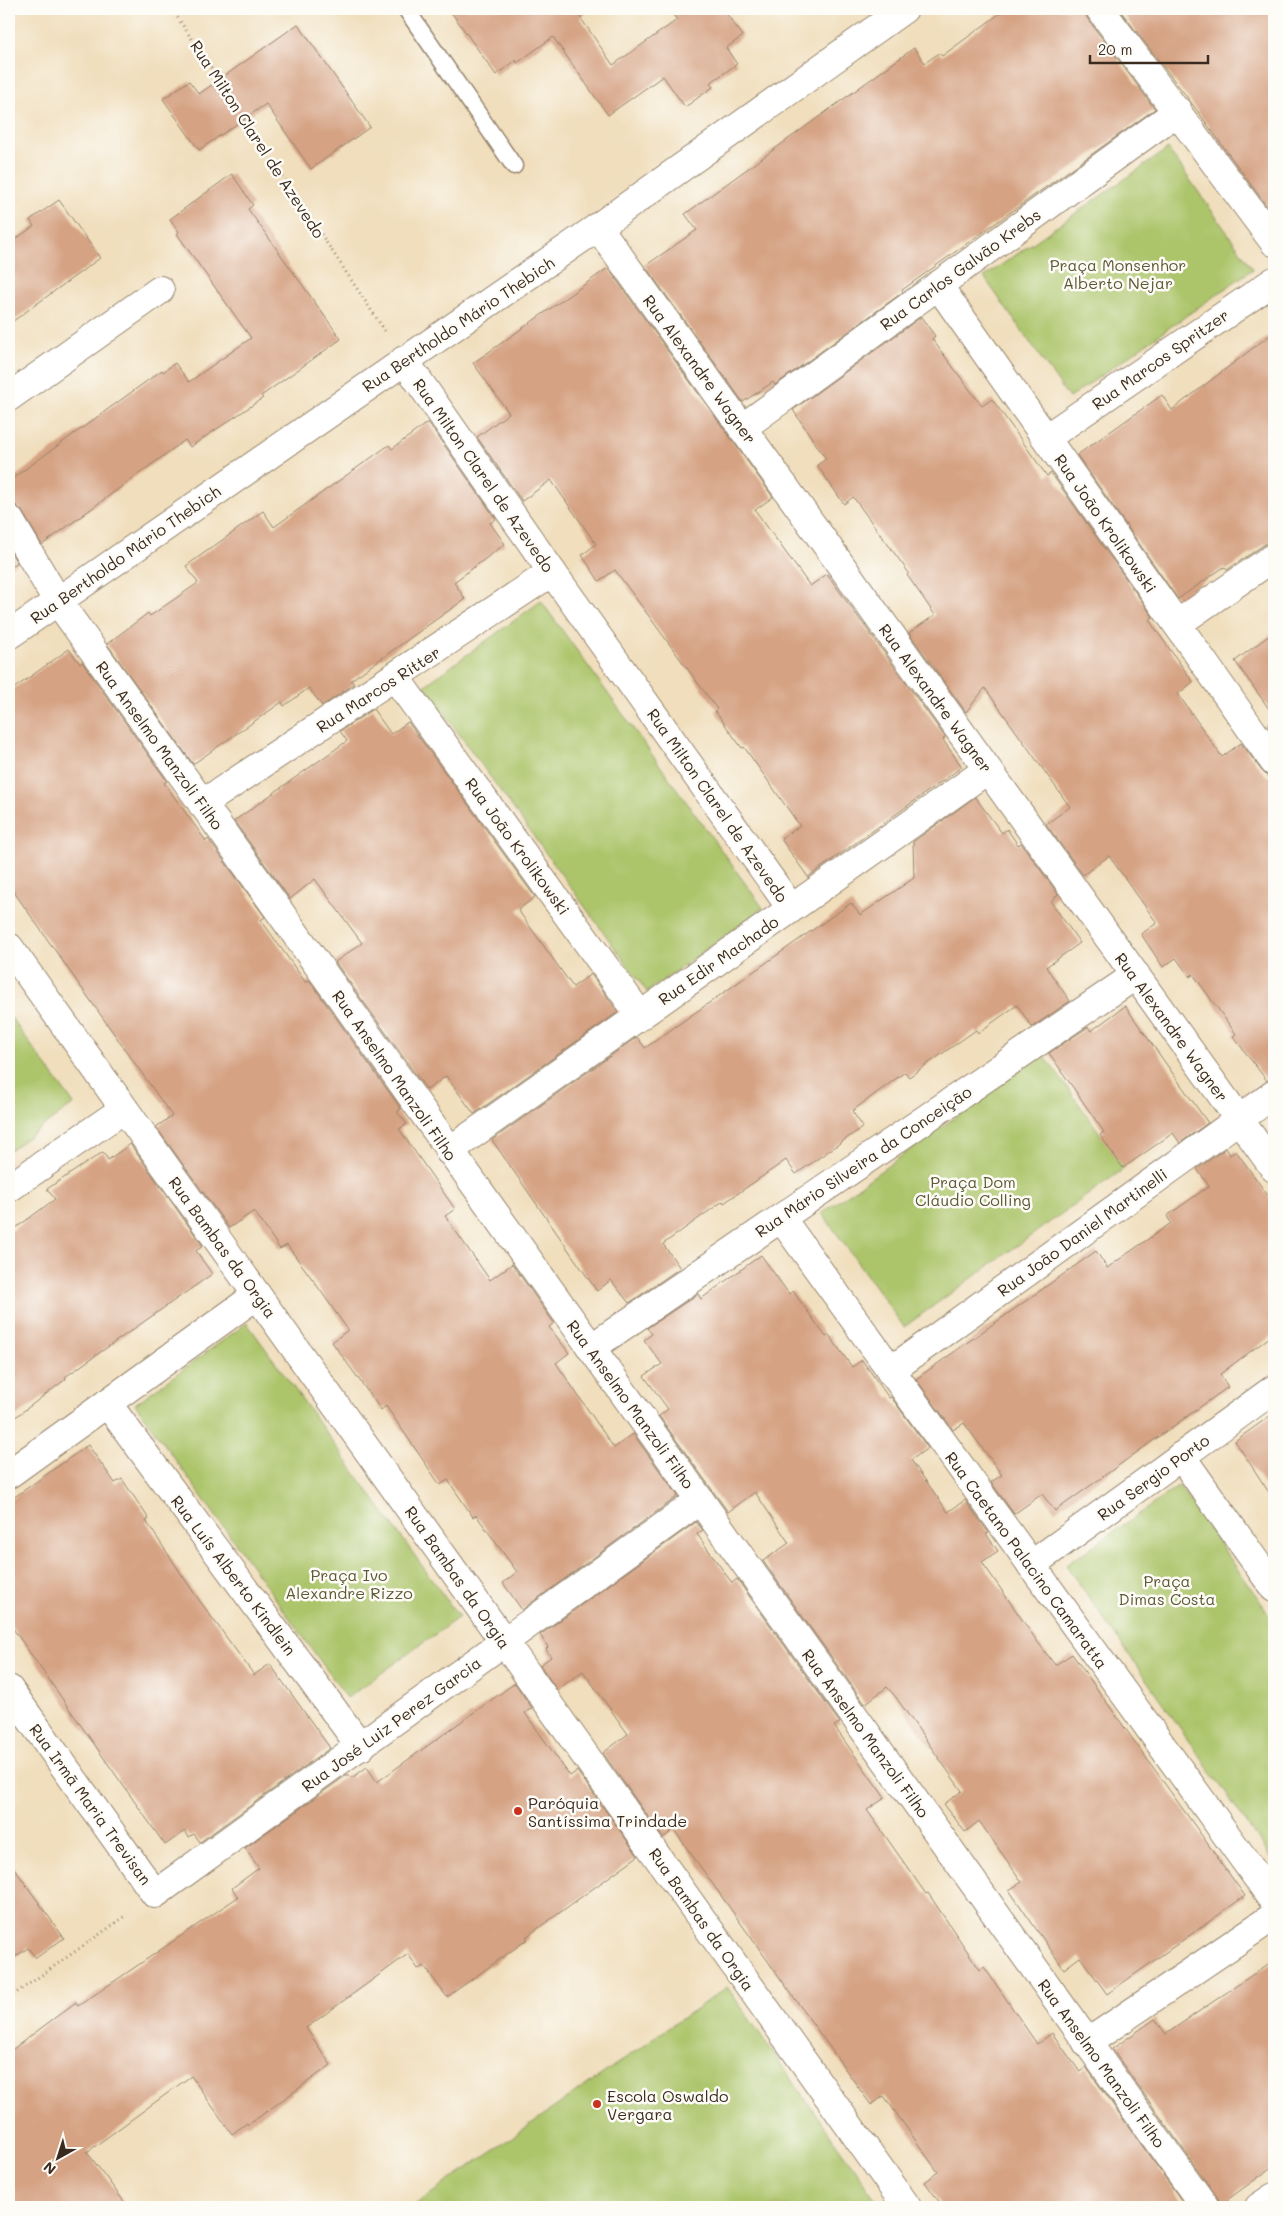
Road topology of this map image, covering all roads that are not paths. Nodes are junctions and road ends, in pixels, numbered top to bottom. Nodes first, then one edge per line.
1 (406, 9) edge
2 (904, 9) edge
3 (1100, 9) edge
4 (1178, 111) junction
5 (514, 166) dead end
6 (598, 227) junction
7 (1274, 242) edge
8 (1274, 281) edge
9 (938, 285) junction
10 (160, 290) dead end
11 (404, 360) junction
12 (9, 397) edge
13 (742, 428) junction
14 (1046, 438) junction
15 (9, 519) edge
16 (1274, 557) edge
17 (552, 572) junction
18 (57, 600) junction
19 (1177, 624) junction
20 (9, 635) edge
21 (395, 678) junction
22 (1274, 762) edge
23 (987, 770) junction
24 (202, 804) junction
25 (791, 908) junction
26 (9, 947) edge
27 (1136, 975) junction
28 (640, 1015) junction
29 (1274, 1094) edge
30 (124, 1108) junction
31 (1239, 1119) junction
32 (449, 1151) junction
33 (1274, 1168) edge
34 (9, 1188) edge
35 (781, 1218) junction
36 (257, 1295) junction
37 (592, 1348) junction
38 (890, 1371) junction
39 (1274, 1389) edge
40 (107, 1403) junction
41 (1182, 1456) junction
42 (9, 1474) edge
43 (700, 1500) junction
44 (1031, 1565) junction
45 (1274, 1588) edge
46 (504, 1642) junction
47 (9, 1689) edge
48 (361, 1746) junction
49 (155, 1894) joint
50 (1274, 1902) edge
51 (1274, 1916) edge
52 (1087, 2043) junction
53 (1274, 2197) edge
54 (907, 2207) edge
55 (1205, 2207) edge
56 (1259, 2207) edge

1 - 5 lane
2 - 6 street, Rua Bertholdo Mário Thebich
3 - 4 street
4 - 7 street
4 - 9 street, Rua Carlos Galvão Krebs
6 - 11 street, Rua Bertholdo Mário Thebich
6 - 13 street, Rua Alexandre Wagner
8 - 14 street, Rua Marcos Spritzer
9 - 13 street, Rua Carlos Galvão Krebs
9 - 14 street, Rua João Krolikowski
10 - 12 street
11 - 17 street, Rua Milton Clarel de Azevedo
11 - 18 street, Rua Bertholdo Mário Thebich
13 - 23 street, Rua Alexandre Wagner
14 - 19 street, Rua João Krolikowski
15 - 18 street, Rua Anselmo Manzoli Filho
16 - 19 street
17 - 21 street, Rua Marcos Ritter
17 - 25 street, Rua Milton Clarel de Azevedo
18 - 20 street, Rua Bertholdo Mário Thebich
18 - 24 street, Rua Anselmo Manzoli Filho
19 - 22 street, Rua João Krolikowski
21 - 24 street, Rua Marcos Ritter
21 - 28 street, Rua João Krolikowski
23 - 25 street, Rua Edir Machado
23 - 27 street, Rua Alexandre Wagner
24 - 32 street, Rua Anselmo Manzoli Filho
25 - 28 street, Rua Edir Machado
26 - 30 street, Rua Bambas da Orgia
27 - 31 street, Rua Alexandre Wagner
27 - 35 street, Rua Mário Silveira da Conceição
28 - 32 street, Rua Edir Machado
29 - 31 street, Rua João Daniel Martinelli
30 - 34 street
30 - 36 street, Rua Bambas da Orgia
31 - 33 street, Rua Alexandre Wagner
31 - 38 street, Rua João Daniel Martinelli
32 - 37 street, Rua Anselmo Manzoli Filho
35 - 37 street, Rua Mário Silveira da Conceição
35 - 38 street, Rua Caetano Palacino Camaratta
36 - 40 street
36 - 46 street, Rua Bambas da Orgia
37 - 43 street, Rua Anselmo Manzoli Filho
38 - 44 street, Rua Caetano Palacino Camaratta
39 - 41 street, Rua Sergio Porto
40 - 42 street
40 - 48 street, Rua Luís Alberto Kindlein
41 - 44 street, Rua Sergio Porto
41 - 45 street
43 - 46 street, Rua José Luiz Perez Garcia
43 - 52 street, Rua Anselmo Manzoli Filho
44 - 50 street, Rua Caetano Palacino Camaratta
46 - 48 street, Rua José Luiz Perez Garcia
46 - 54 street, Rua Bambas da Orgia
47 - 49 street, Rua Irmã Maria Trevisan
48 - 49 street, Rua José Luiz Perez Garcia
51 - 52 street
52 - 55 street, Rua Anselmo Manzoli Filho
53 - 56 street

